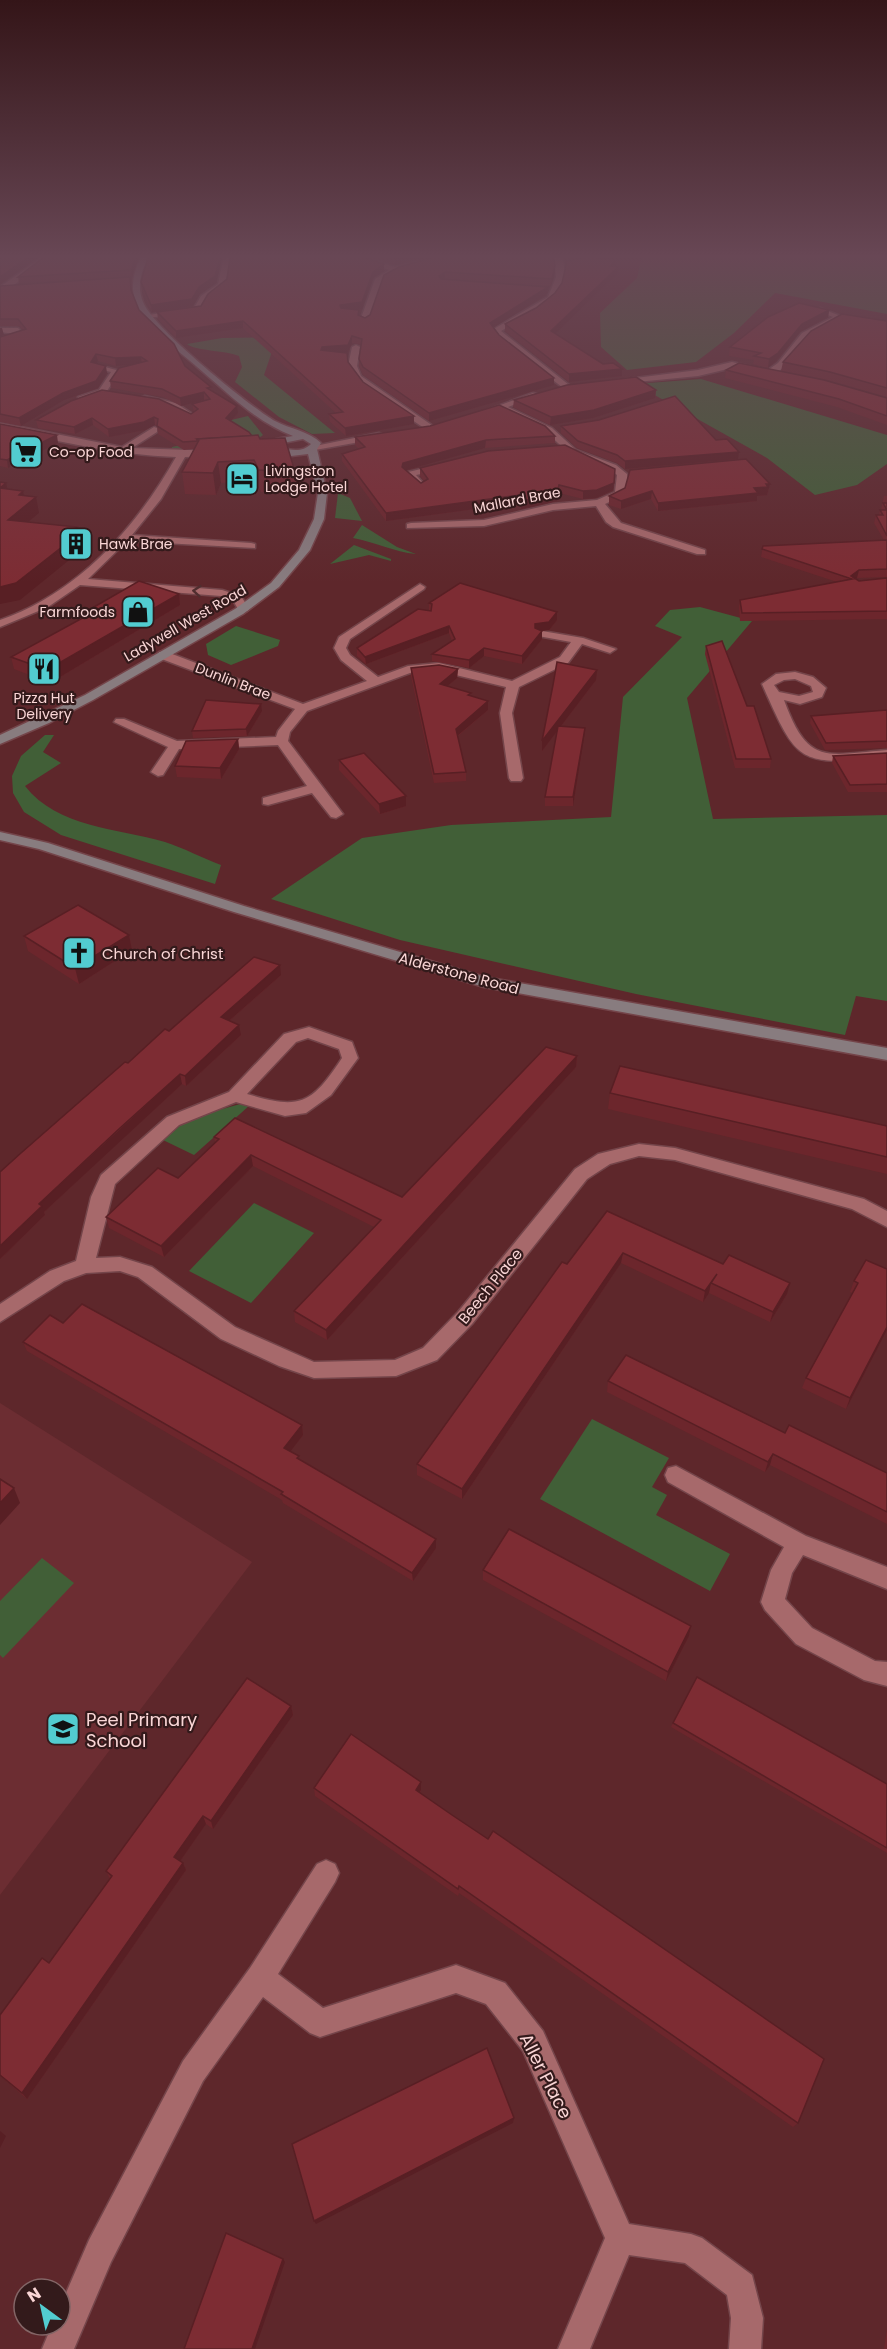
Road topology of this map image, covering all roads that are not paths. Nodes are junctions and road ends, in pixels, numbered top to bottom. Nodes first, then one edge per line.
1 (197, 364) edge
2 (352, 364) edge
3 (539, 364) edge
4 (781, 364) edge
5 (97, 366) edge
6 (771, 372) junction
7 (782, 374) edge
8 (601, 383) edge
9 (102, 392) junction
10 (112, 393) edge
11 (132, 397) edge
12 (68, 404) edge
13 (500, 407) junction
14 (194, 412) edge
15 (466, 419) edge
16 (40, 420) edge
17 (270, 422) junction
18 (0, 426) edge
19 (154, 430) edge
20 (22, 431) junction
21 (411, 431) edge
22 (391, 434) edge
23 (301, 437) junction
24 (313, 446) junction
25 (276, 447) junction
26 (565, 447) junction
27 (125, 449) junction
28 (552, 449) edge
29 (230, 451) edge
30 (182, 455) junction
31 (401, 463) edge
32 (455, 463) edge
33 (409, 473) junction
34 (634, 473) edge
35 (622, 474) junction
36 (319, 477) junction
37 (421, 486) edge
38 (599, 503) junction
39 (441, 525) junction
40 (411, 526) dead end
41 (443, 537) dead end
42 (124, 538) junction
43 (657, 540) junction
44 (251, 546) dead end
45 (646, 548) dead end
46 (702, 552) dead end
47 (76, 580) junction
48 (420, 587) dead end
49 (243, 609) junction
50 (0, 624) edge
51 (542, 634) edge
52 (579, 639) junction
53 (610, 649) dead end
54 (163, 655) junction
55 (374, 681) junction
56 (513, 685) junction
57 (776, 695) dead end
58 (303, 708) junction
59 (120, 722) dead end
60 (33, 727) junction
61 (0, 740) edge
62 (282, 741) junction
63 (175, 745) junction
64 (0, 754) edge
65 (887, 754) edge
66 (158, 772) dead end
67 (516, 778) dead end
68 (314, 788) junction
69 (268, 801) dead end
70 (336, 814) dead end
71 (0, 821) edge
72 (0, 836) edge
73 (43, 846) junction
74 (887, 1054) edge
75 (235, 1096) junction
76 (887, 1220) edge
77 (85, 1266) junction
78 (0, 1314) edge
79 (676, 1475) dead end
80 (798, 1543) junction
81 (887, 1578) edge
82 (887, 1674) edge
83 (326, 1873) dead end
84 (260, 1978) junction
85 (620, 2238) junction
86 (58, 2349) edge
87 (574, 2349) edge
88 (745, 2349) edge

1 - 17 street
2 - 21 street
3 - 13 street
4 - 6 street
5 - 9 street
6 - 7 street
6 - 8 street
9 - 10 street
9 - 12 street
11 - 14 street
13 - 15 street
13 - 26 street
16 - 20 street
17 - 23 street
17 - 25 street
18 - 20 street
19 - 27 street
20 - 27 street
22 - 24 street
23 - 24 street
23 - 25 street
24 - 25 street
24 - 36 street, Ladywell West Road
25 - 36 street
26 - 28 street
26 - 35 street
27 - 30 street
29 - 30 street
30 - 42 street
31 - 33 street
32 - 33 street
33 - 37 street
34 - 35 street
35 - 38 street
36 - 49 street, Ladywell West Road
38 - 39 street, Mallard Brae
38 - 43 street
39 - 40 street, Mallard Brae
39 - 41 street
42 - 44 street
42 - 47 street
43 - 45 street
43 - 46 street
49 -> 47 street
47 - 50 street
48 - 55 street
49 - 54 street, Ladywell West Road
51 - 52 street
52 - 53 street
52 - 56 street
54 - 58 street, Dunlin Brae
54 - 60 street, Ladywell West Road
55 - 56 street
55 - 58 street
56 - 67 street
57 - 65 street
58 - 62 street
59 - 63 street
60 - 61 street, Ladywell West Road
60 - 64 street, Ladywell West Road
62 - 63 street
62 - 68 street
63 - 66 street
68 - 69 street
68 - 70 street
71 - 73 street, Alderstone Road
72 - 73 street, Alderstone Road
73 - 74 street, Alderstone Road
75 - 75 street
75 - 77 street
76 - 77 street, Beech Place
77 - 78 street, Beech Place
79 - 80 street
80 - 81 street
80 - 82 street
83 - 84 street
84 - 85 street, Aller Place
84 - 86 street
85 - 87 street
85 - 88 street

